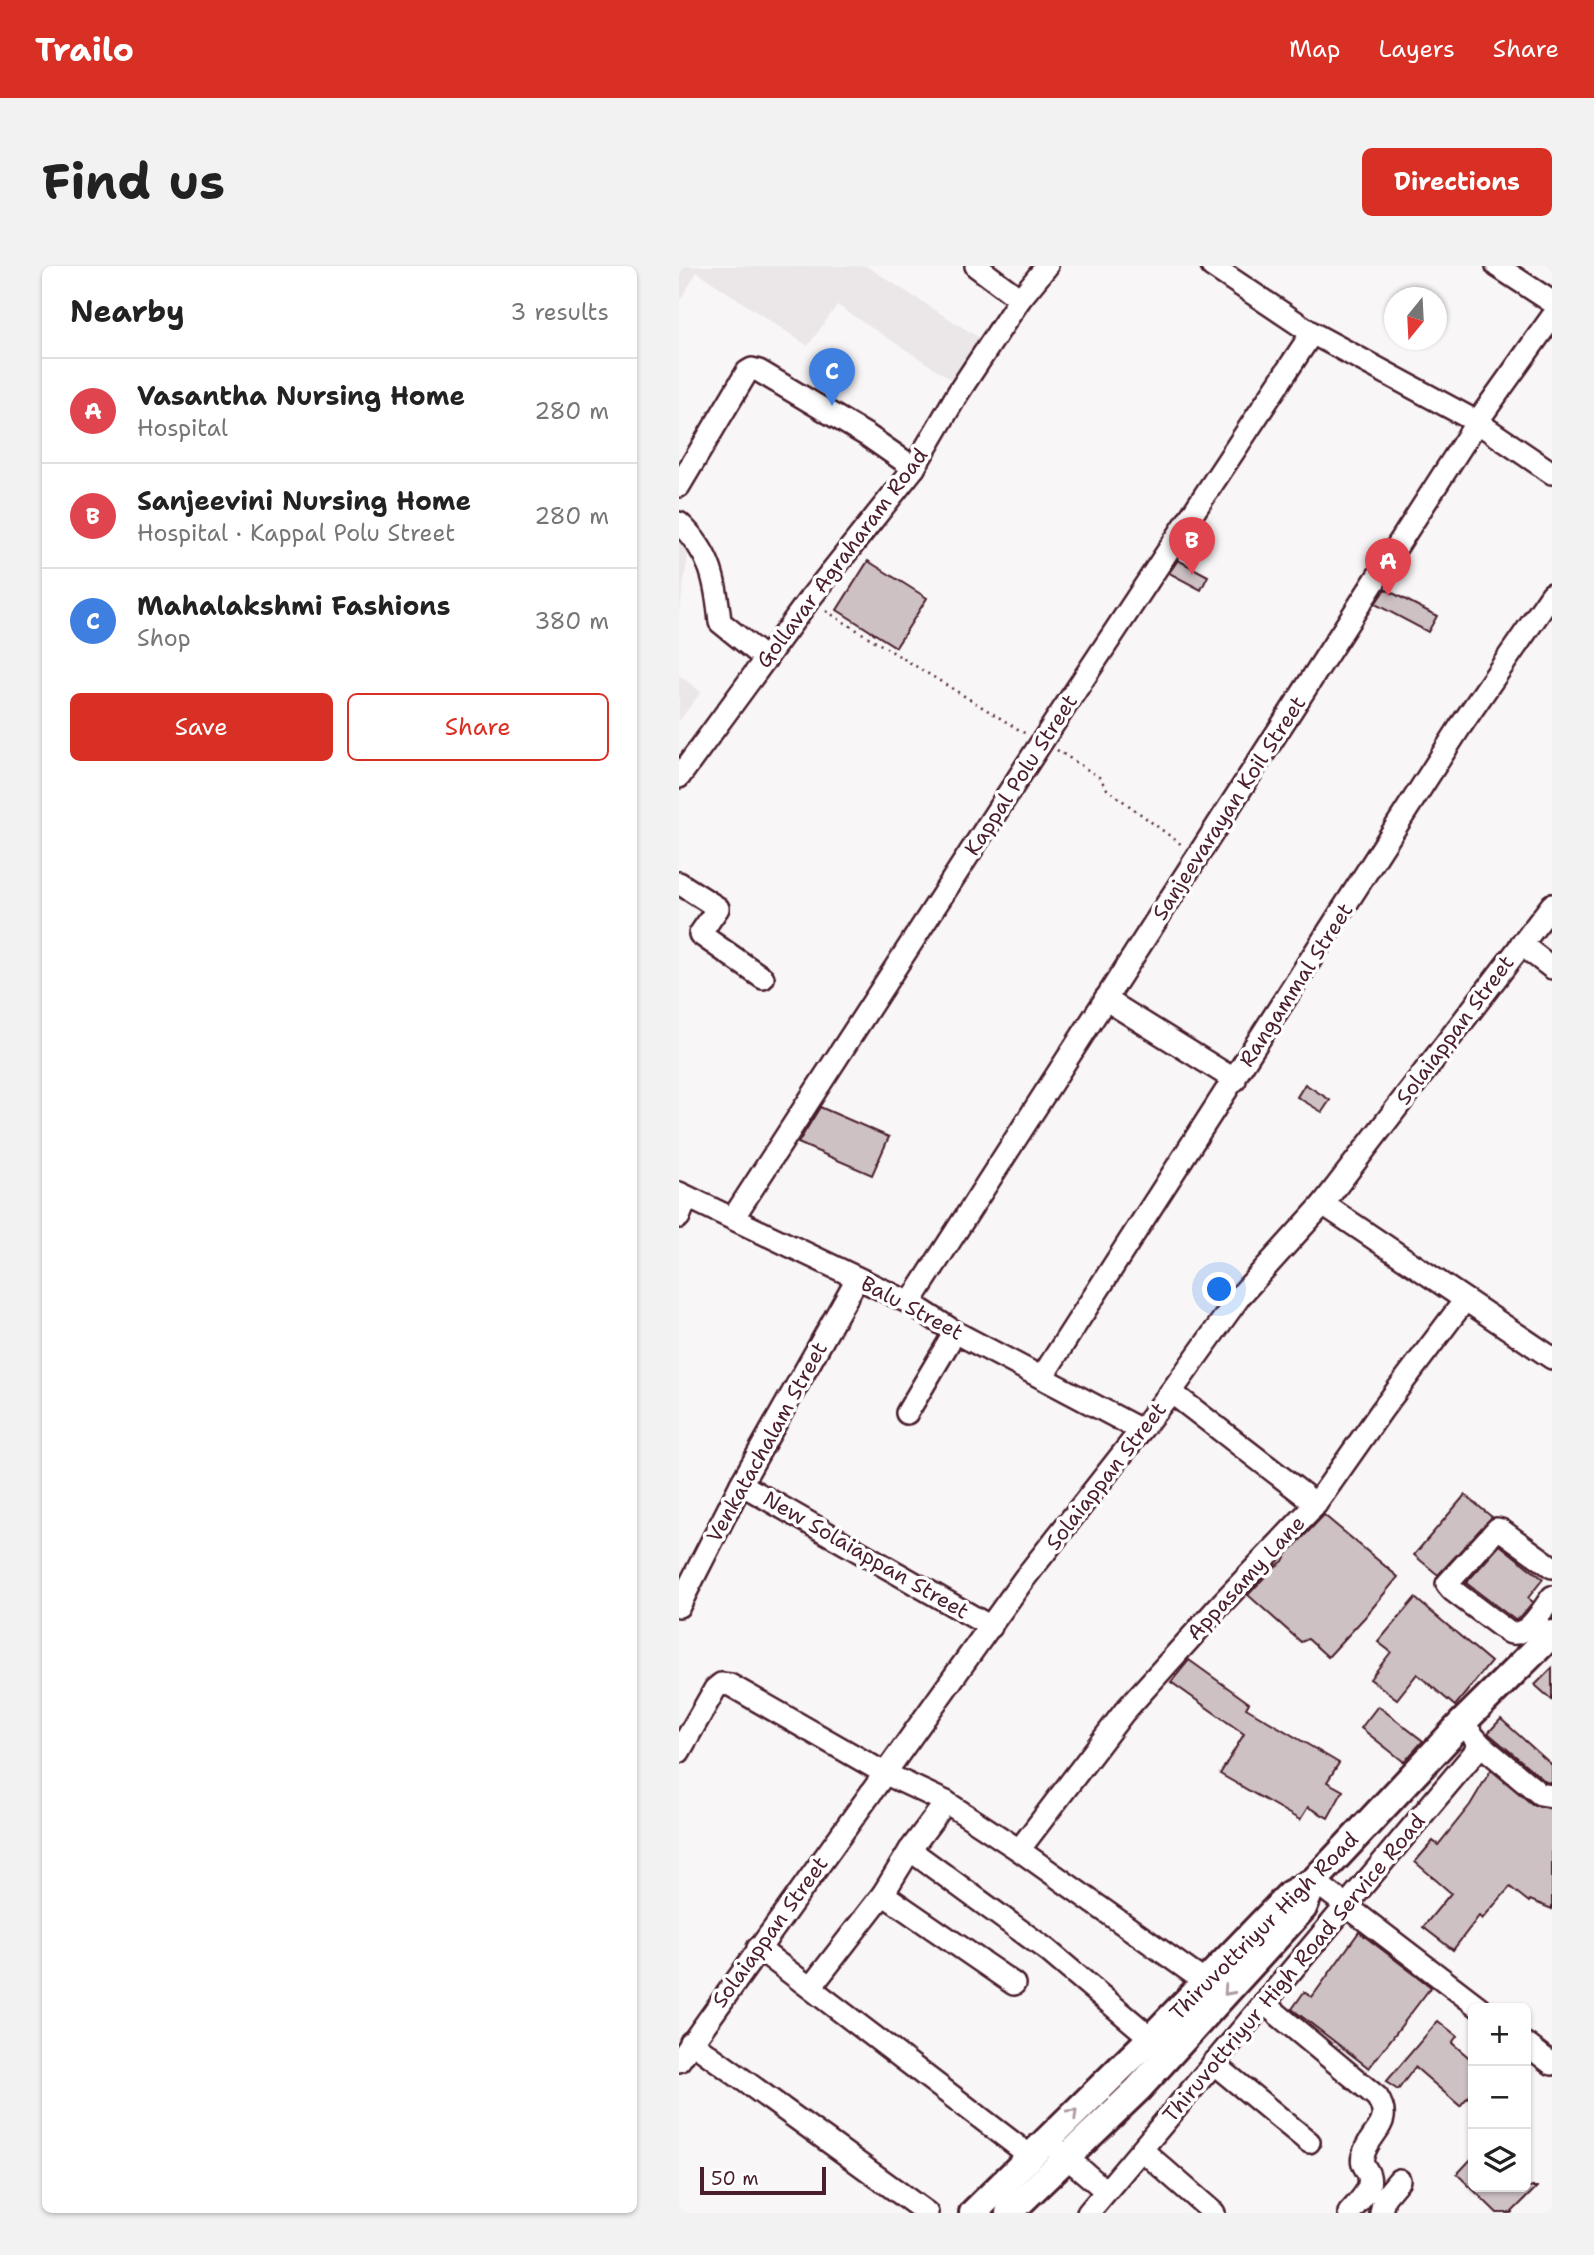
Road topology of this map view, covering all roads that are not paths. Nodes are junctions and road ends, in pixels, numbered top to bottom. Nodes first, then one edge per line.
1 (977, 266) edge
2 (1047, 266) edge
3 (1212, 266) edge
4 (1497, 266) edge
5 (1020, 299) junction
6 (1552, 302) edge
7 (1552, 317) edge
8 (1312, 333) junction
9 (1477, 422) junction
10 (914, 468) junction
11 (1552, 473) edge
12 (679, 486) edge
13 (679, 523) edge
14 (1552, 594) edge
15 (766, 659) junction
16 (681, 772) edge
17 (679, 883) edge
18 (1552, 905) edge
19 (1521, 944) junction
20 (1552, 968) edge
21 (763, 978) dead end
22 (1105, 999) junction
23 (1235, 1080) junction
24 (682, 1203) edge
25 (1322, 1204) junction
26 (733, 1218) junction
27 (857, 1279) junction
28 (1465, 1300) junction
29 (910, 1303) junction
30 (955, 1332) junction
31 (1552, 1358) edge
32 (1042, 1377) junction
33 (1171, 1392) junction
34 (907, 1413) dead end
35 (1141, 1430) junction
36 (741, 1484) junction
37 (1316, 1504) junction
38 (1552, 1567) edge
39 (1552, 1597) edge
40 (679, 1606) edge
41 (991, 1627) junction
42 (1552, 1634) edge
43 (1524, 1644) junction
44 (1462, 1723) junction
45 (1481, 1745) junction
46 (679, 1752) edge
47 (886, 1774) junction
48 (1552, 1796) edge
49 (946, 1801) junction
50 (910, 1850) junction
51 (1019, 1850) junction
52 (1314, 1881) junction
53 (883, 1894) junction
54 (1347, 1904) junction
55 (758, 1948) junction
56 (1205, 1982) junction
57 (1014, 1984) dead end
58 (811, 1987) junction
59 (1264, 2003) junction
60 (1475, 2003) edge
61 (1150, 2038) junction
62 (691, 2042) junction
63 (1531, 2048) edge
64 (679, 2061) edge
65 (1213, 2063) junction
66 (1552, 2064) edge
67 (1309, 2142) dead end
68 (1037, 2147) junction
69 (1142, 2150) junction
70 (1067, 2158) junction
71 (1399, 2180) dead end
72 (1106, 2191) junction
73 (927, 2213) edge
74 (973, 2213) edge
75 (1009, 2213) edge
76 (1088, 2213) edge
77 (1214, 2213) edge
78 (1349, 2213) edge
79 (1381, 2213) edge

1 - 5 street
2 - 5 street, Gollavar Agraharam Road
3 - 8 street
4 - 6 street
5 - 10 street, Gollavar Agraharam Road
7 - 9 street, Sanjeevarayan Koil Street
8 - 9 street
8 - 26 street, Kappal Polu Street
9 - 11 street
9 - 22 street, Sanjeevarayan Koil Street
10 - 12 street
10 - 15 street, Gollavar Agraharam Road
13 - 15 street
14 - 23 street, Rangammal Street
15 - 16 street, Gollavar Agraharam Road
17 - 21 street
18 - 19 street, Solaiappan Street
19 - 20 street
19 - 25 street, Solaiappan Street
22 - 23 street
22 - 29 street, Sanjeevarayan Koil Street
23 - 32 street, Rangammal Street
24 - 26 street, Balu Street
25 - 28 street
25 - 33 street, Solaiappan Street
26 - 27 street, Balu Street
27 - 29 street, Balu Street
27 - 36 street, Venkatachalam Street
28 - 31 street
28 - 37 street, Appasamy Lane
29 - 30 street, Balu Street
30 - 32 street, Balu Street
30 - 34 street
32 - 35 street, Balu Street
33 - 35 street, Solaiappan Street
33 - 37 street
35 - 41 street, Solaiappan Street
36 - 40 street, Venkatachalam Street
36 - 41 street, New Solaiappan Street
37 - 51 street, Appasamy Lane
38 - 43 street
39 - 43 street
41 - 47 street, Solaiappan Street
42 - 43 main road, Thiruvottriyur High Road
43 - 44 main road, Thiruvottriyur High Road
44 - 45 street
44 - 52 main road, Thiruvottriyur High Road
45 - 48 street
45 - 54 street, Thiruvottriyur High Road Service Road
46 - 47 street
47 - 49 street
47 - 55 street, Solaiappan Street
49 - 50 street
49 - 51 street
50 - 53 street
50 - 61 street
51 - 56 street
52 - 54 street
52 - 56 main road, Thiruvottriyur High Road
52 -> 70 main road
53 - 57 street
53 - 58 street
54 - 59 street, Thiruvottriyur High Road Service Road
54 - 60 street
55 - 58 street
55 - 62 street, Solaiappan Street
56 - 61 main road, Thiruvottriyur High Road
58 - 68 street
59 - 65 street, Thiruvottriyur High Road Service Road
59 - 78 street
68 -> 61 main road, Thiruvottriyur High Road
62 - 64 street, Solaiappan Street
62 - 73 street
63 - 66 street
65 - 67 street
65 - 69 street, Thiruvottriyur High Road Service Road
68 - 70 street
68 - 74 main road, Thiruvottriyur High Road
69 - 72 street, Thiruvottriyur High Road Service Road
69 - 77 street
70 - 72 street
70 - 75 main road
71 - 79 street
72 - 76 street, Thiruvottriyur High Road Service Road

